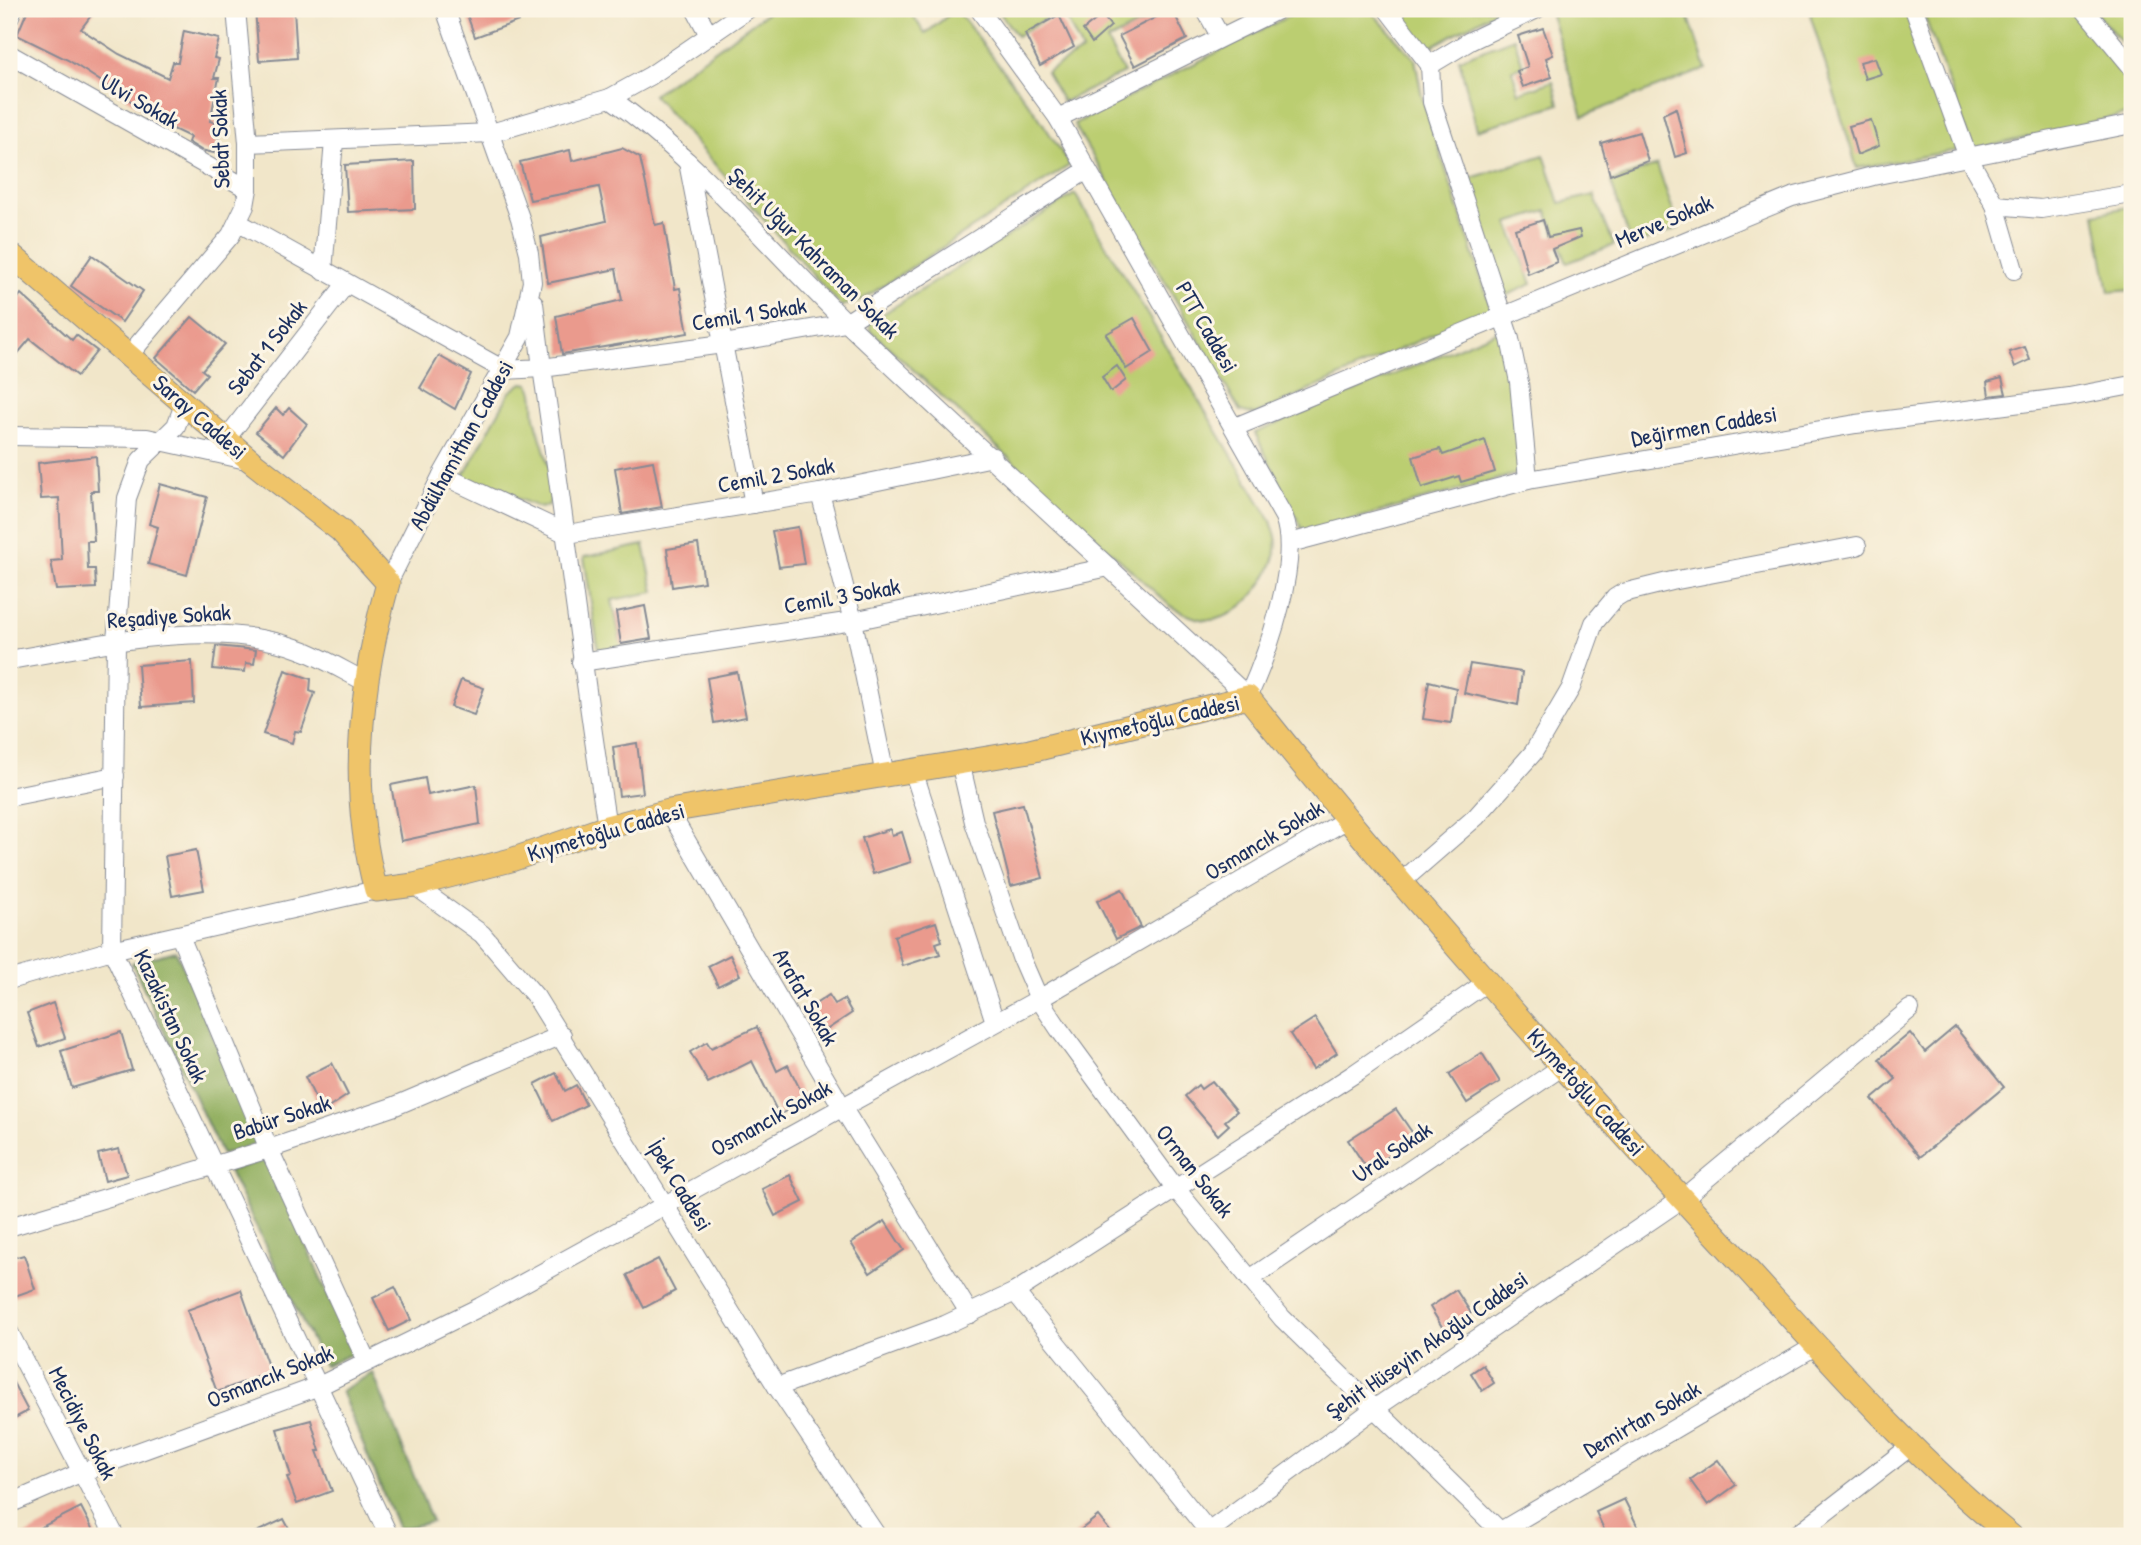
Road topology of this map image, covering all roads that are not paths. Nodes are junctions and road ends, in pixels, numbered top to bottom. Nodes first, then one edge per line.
1 (13, 9) edge
2 (236, 9) edge
3 (444, 9) edge
4 (695, 9) edge
5 (748, 9) edge
6 (979, 9) edge
7 (1205, 9) edge
8 (1279, 9) edge
9 (1387, 9) edge
10 (1537, 9) edge
11 (1914, 9) edge
12 (2084, 9) edge
13 (9, 18) edge
14 (709, 35) junction
15 (1220, 36) junction
16 (9, 54) edge
17 (1430, 65) junction
18 (2132, 67) edge
19 (610, 98) junction
20 (1058, 118) junction
21 (2132, 124) edge
22 (491, 133) junction
23 (334, 141) junction
24 (248, 143) junction
25 (1968, 157) junction
26 (688, 162) junction
27 (1087, 170) junction
28 (248, 189) junction
29 (2132, 194) edge
30 (1995, 205) junction
31 (239, 223) junction
32 (9, 253) edge
33 (2014, 270) dead end
34 (323, 271) junction
35 (533, 282) junction
36 (346, 284) junction
37 (1503, 315) junction
38 (846, 323) junction
39 (723, 344) junction
40 (130, 354) junction
41 (542, 368) junction
42 (504, 370) junction
43 (2132, 385) edge
44 (180, 401) junction
45 (1235, 427) junction
46 (9, 436) edge
47 (226, 439) junction
48 (159, 440) junction
49 (993, 457) junction
50 (251, 461) junction
51 (442, 475) junction
52 (1528, 480) junction
53 (820, 493) junction
54 (754, 504) junction
55 (567, 534) junction
56 (1290, 544) junction
57 (1857, 546) dead end
58 (1109, 566) junction
59 (388, 583) junction
60 (853, 621) junction
61 (116, 642) junction
62 (9, 660) edge
63 (581, 662) junction
64 (366, 682) junction
65 (1248, 697) junction
66 (960, 762) junction
67 (912, 769) junction
68 (885, 775) junction
69 (115, 776) junction
70 (9, 797) edge
71 (668, 811) junction
72 (1346, 820) junction
73 (607, 827) junction
74 (1400, 883) junction
75 (414, 885) junction
76 (376, 890) junction
77 (180, 936) junction
78 (112, 950) junction
79 (9, 979) edge
80 (1487, 982) junction
81 (1040, 999) junction
82 (1910, 1009) dead end
83 (995, 1022) junction
84 (562, 1035) junction
85 (1563, 1066) junction
86 (842, 1107) junction
87 (269, 1149) junction
88 (214, 1164) junction
89 (1176, 1189) junction
90 (1682, 1199) junction
91 (664, 1207) junction
92 (9, 1227) edge
93 (1250, 1279) junction
94 (1015, 1292) junction
95 (970, 1314) junction
96 (9, 1332) edge
97 (1817, 1345) junction
98 (367, 1362) junction
99 (319, 1386) junction
100 (777, 1387) junction
101 (1374, 1409) junction
102 (1911, 1446) junction
103 (80, 1473) junction
104 (9, 1504) edge
105 (1206, 1534) edge
106 (1499, 1535) edge
107 (115, 1536) edge
108 (389, 1536) edge
109 (877, 1536) edge
110 (1795, 1536) edge
111 (2011, 1536) edge

1 - 13 street
2 - 24 street, Sebat Sokak
3 - 22 street, Abdülhamithan Caddesi
4 - 14 street
5 - 14 street
6 - 20 street, PTT Caddesi
7 - 15 street
8 - 15 street
9 - 17 street
10 - 17 street
11 - 25 street
12 - 18 street
14 - 19 street
15 - 20 street
16 - 28 street, Ulvi Sokak
17 - 37 street
19 - 22 street
19 - 26 street, Şehit Uğur Kahraman Sokak
20 - 27 street, PTT Caddesi
21 - 25 street, Merve Sokak
22 - 23 street
22 - 35 street, Abdülhamithan Caddesi
23 - 24 street
23 - 34 street
24 - 28 street, Sebat Sokak
25 - 30 street
25 - 37 street, Merve Sokak
26 - 38 street, Şehit Uğur Kahraman Sokak
26 - 39 street
27 - 38 street, Cemil 1 Sokak
27 - 45 street, PTT Caddesi
28 - 31 street, Sebat Sokak
29 - 30 street
30 - 33 street
31 - 34 street
31 - 40 street, Sebat Sokak
32 - 40 main road, Saray Caddesi
34 - 36 street
35 - 41 street
35 - 42 street, Abdülhamithan Caddesi
36 - 42 street
36 - 47 street, Sebat 1 Sokak
37 - 45 street, Merve Sokak
37 - 52 street
38 - 39 street, Cemil 1 Sokak
38 - 49 street, Şehit Uğur Kahraman Sokak
39 - 41 street, Cemil 1 Sokak
39 - 54 street
40 - 44 main road, Saray Caddesi
41 - 42 street, Cemil 1 Sokak
41 - 55 street
42 - 51 street, Abdülhamithan Caddesi
43 - 52 street, Değirmen Caddesi
44 - 47 main road, Saray Caddesi
44 - 48 street, Kazakistan Sokak
45 - 56 street, PTT Caddesi
46 - 48 street
47 - 50 main road, Saray Caddesi
48 - 50 street
48 - 61 street, Kazakistan Sokak
49 - 53 street, Cemil 2 Sokak
49 - 58 street, Şehit Uğur Kahraman Sokak
50 - 59 main road, Saray Caddesi
51 - 55 street
51 - 59 street, Abdülhamithan Caddesi
52 - 56 street, Değirmen Caddesi
53 - 54 street, Cemil 2 Sokak
53 - 60 street
54 - 55 street, Cemil 2 Sokak
55 - 63 street
56 - 65 street, PTT Caddesi
57 - 74 street
58 - 60 street, Cemil 3 Sokak
58 - 65 street, Şehit Uğur Kahraman Sokak
59 - 64 main road, Abdülhamithan Caddesi
60 - 63 street, Cemil 3 Sokak
60 - 68 street
61 - 62 street, Reşadiye Sokak
61 - 64 street, Reşadiye Sokak
61 - 69 street, Kazakistan Sokak
63 - 73 street
64 - 76 main road, Abdülhamithan Caddesi
65 - 66 main road, Kıymetoğlu Caddesi
65 - 72 main road, Kıymetoğlu Caddesi
66 - 67 main road, Kıymetoğlu Caddesi
66 - 81 street, Orman Sokak
67 - 68 main road, Kıymetoğlu Caddesi
67 - 83 street
68 - 71 main road, Kıymetoğlu Caddesi
69 - 70 street
69 - 78 street, Kazakistan Sokak
71 - 73 main road, Kıymetoğlu Caddesi
71 - 86 street, Arafat Sokak
72 - 74 main road, Kıymetoğlu Caddesi
72 - 81 street, Osmancık Sokak
73 - 75 main road, Kıymetoğlu Caddesi
74 - 80 main road, Kıymetoğlu Caddesi
75 - 76 main road, Kıymetoğlu Caddesi
75 - 84 street, İpek Caddesi
76 - 77 street, Kıymetoğlu Caddesi
77 - 78 street, Kıymetoğlu Caddesi
77 - 87 street
78 - 79 street, Kıymetoğlu Caddesi
78 - 88 street, Kazakistan Sokak
80 - 85 main road, Kıymetoğlu Caddesi
80 - 89 street
81 - 83 street, Osmancık Sokak
81 - 89 street, Orman Sokak
82 - 90 street, Şehit Hüseyin Akoğlu Caddesi
83 - 86 street, Osmancık Sokak
84 - 87 street, Babür Sokak
84 - 91 street, İpek Caddesi
85 - 90 main road, Kıymetoğlu Caddesi
85 - 93 street, Ural Sokak
86 - 91 street, Osmancık Sokak
86 - 95 street, Arafat Sokak
87 - 88 street, Babür Sokak
87 - 98 street
88 - 92 street, Babür Sokak
88 - 99 street, Kazakistan Sokak
89 - 93 street, Orman Sokak
89 - 94 street
90 - 97 main road, Kıymetoğlu Caddesi
90 - 101 street, Şehit Hüseyin Akoğlu Caddesi
91 - 98 street, Osmancık Sokak
91 - 100 street, İpek Caddesi
93 - 101 street, Orman Sokak
94 - 95 street
94 - 105 street
95 - 100 street
96 - 103 street, Mecidiye Sokak
97 - 102 main road, Kıymetoğlu Caddesi
97 - 106 street, Demirtan Sokak
98 - 99 street, Osmancık Sokak
99 - 103 street, Osmancık Sokak
99 - 108 street, Kazakistan Sokak
100 - 109 street, İpek Caddesi
101 - 105 street, Şehit Hüseyin Akoğlu Caddesi
101 - 106 street, Orman Sokak
102 - 110 street
102 - 111 main road, Kıymetoğlu Caddesi
103 - 104 street, Osmancık Sokak
103 - 107 street, Mecidiye Sokak

